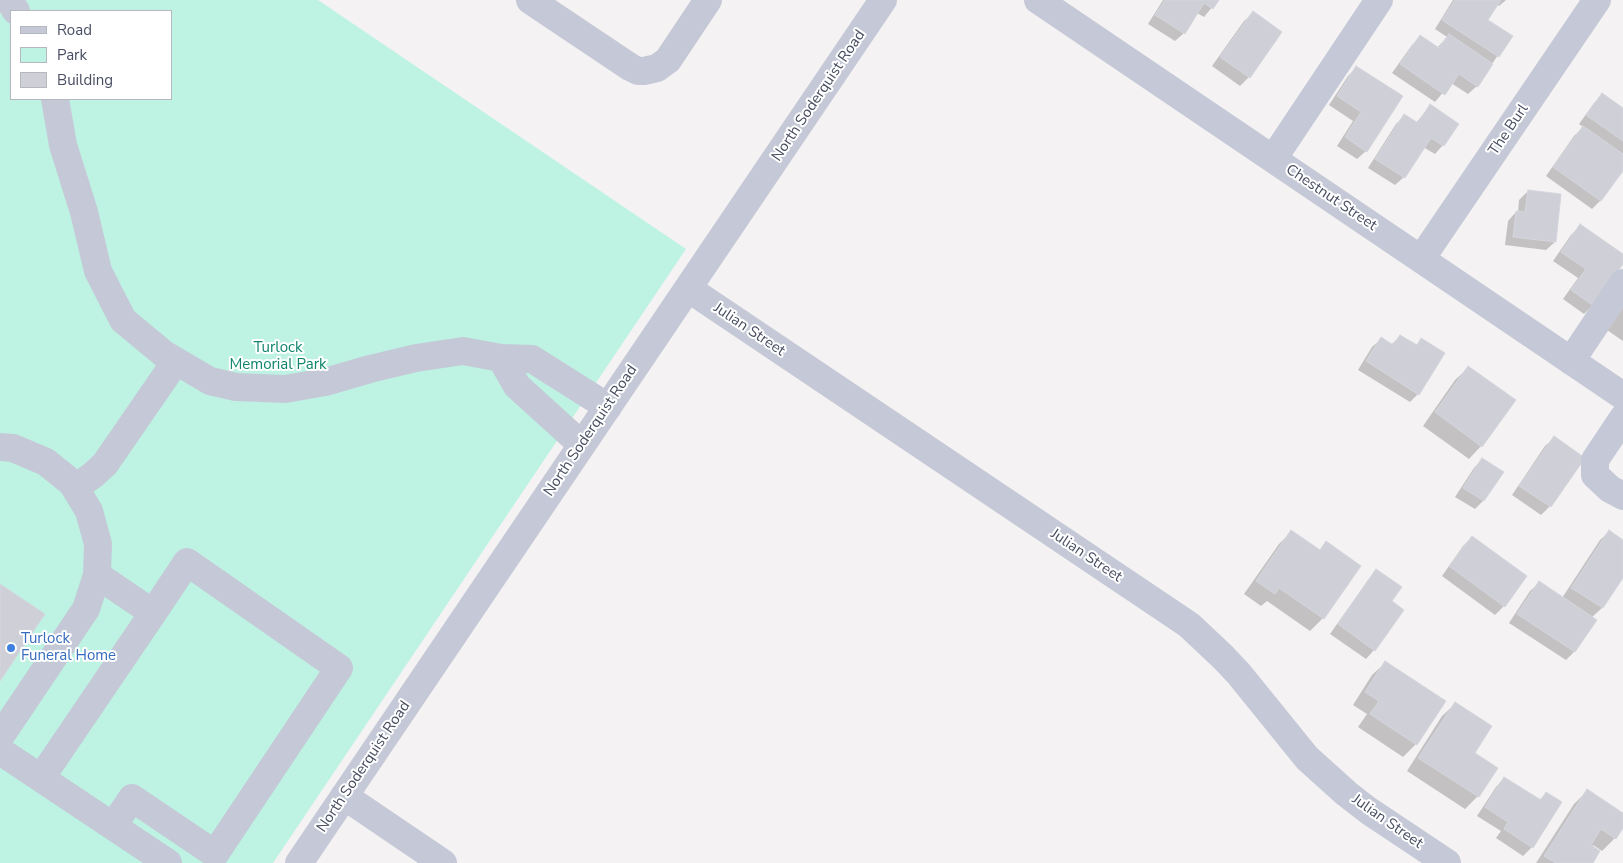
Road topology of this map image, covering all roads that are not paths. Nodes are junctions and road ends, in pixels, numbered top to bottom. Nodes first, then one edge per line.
1 (530, 0) edge
2 (708, 0) edge
3 (883, 0) edge
4 (1038, 0) edge
5 (1378, 0) edge
6 (1598, 0) edge
7 (55, 100) edge
8 (1273, 159) junction
9 (1421, 259) junction
10 (1623, 283) edge
11 (689, 289) junction
12 (501, 358) junction
13 (176, 361) junction
14 (1571, 361) junction
15 (1623, 396) edge
16 (608, 408) junction
17 (1623, 418) edge
18 (582, 445) junction
19 (0, 447) edge
20 (75, 488) junction
21 (1623, 496) edge
22 (97, 575) junction
23 (153, 613) junction
24 (0, 737) edge
25 (0, 751) edge
26 (41, 778) junction
27 (344, 796) junction
28 (113, 826) junction
29 (168, 863) edge
30 (299, 863) edge
31 (443, 863) edge
32 (1447, 863) edge

1 - 2 street
3 - 11 street, North Soderquist Road
4 - 8 street, Chestnut Street
5 - 8 street
6 - 9 street, The Burl
7 - 13 street
8 - 9 street, Chestnut Street
9 - 14 street, Chestnut Street
10 - 14 street
11 - 16 street, North Soderquist Road
11 - 32 street, Julian Street
12 - 13 street
12 - 16 street
12 - 18 street
13 - 20 street
14 - 15 street, Chestnut Street
16 - 18 street, North Soderquist Road
17 - 21 street
18 - 27 street, North Soderquist Road
19 - 20 street
20 - 22 street
22 - 23 street
22 - 24 street
23 - 26 street
23 - 28 street
25 - 26 street
26 - 28 street
27 - 30 street, North Soderquist Road
27 - 31 street
28 - 29 street

